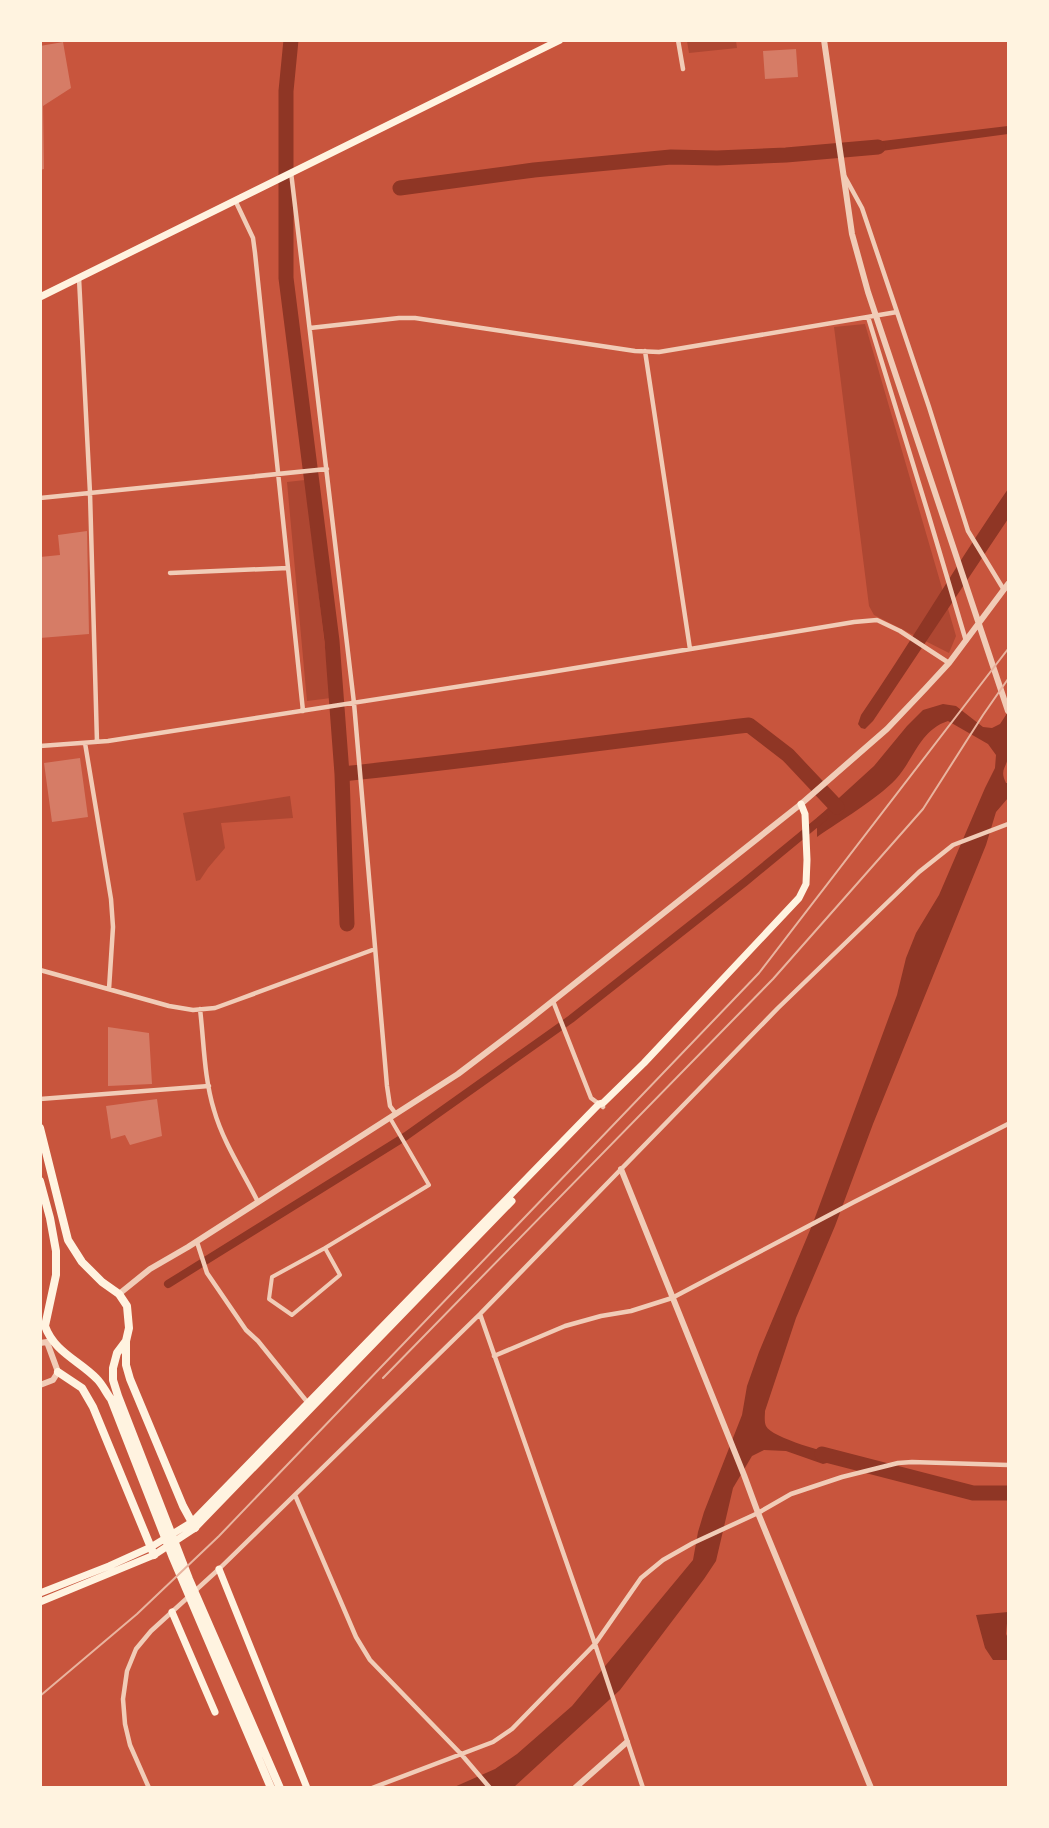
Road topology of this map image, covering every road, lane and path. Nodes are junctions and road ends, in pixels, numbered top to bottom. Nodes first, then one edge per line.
1 (561, 40) edge
2 (678, 40) edge
3 (824, 40) edge
4 (683, 69) dead end
5 (291, 172) junction
6 (842, 172) junction
7 (235, 200) junction
8 (79, 278) junction
9 (40, 297) edge
10 (897, 312) junction
11 (868, 317) junction
12 (310, 328) junction
13 (645, 351) junction
14 (327, 469) junction
15 (279, 474) junction
16 (90, 493) junction
17 (40, 498) edge
18 (288, 568) junction
19 (170, 573) dead end
20 (1006, 587) edge
21 (966, 642) junction
22 (690, 649) junction
23 (949, 663) junction
24 (354, 703) junction
25 (305, 710) junction
26 (1008, 711) edge
27 (97, 742) junction
28 (85, 743) junction
29 (40, 747) edge
30 (801, 803) junction
31 (1008, 824) edge
32 (375, 949) junction
33 (40, 970) edge
34 (109, 989) junction
35 (553, 1001) junction
36 (200, 1009) junction
37 (208, 1086) junction
38 (40, 1099) edge
39 (602, 1105) junction
40 (393, 1118) junction
41 (1008, 1124) edge
42 (40, 1128) edge
43 (621, 1169) junction
44 (40, 1181) edge
45 (258, 1202) junction
46 (197, 1242) junction
47 (325, 1248) junction
48 (119, 1294) junction
49 (672, 1298) junction
50 (480, 1314) junction
51 (46, 1341) edge
52 (126, 1341) junction
53 (494, 1356) junction
54 (56, 1376) junction
55 (40, 1385) edge
56 (114, 1398) junction
57 (308, 1403) junction
58 (1008, 1465) edge
59 (295, 1495) junction
60 (758, 1513) junction
61 (193, 1525) junction
62 (153, 1551) junction
63 (219, 1569) junction
64 (40, 1593) edge
65 (40, 1602) edge
66 (172, 1612) junction
67 (595, 1644) junction
68 (215, 1712) dead end
69 (627, 1742) junction
70 (461, 1754) junction
71 (149, 1788) edge
72 (271, 1788) edge
73 (280, 1788) edge
74 (307, 1788) edge
75 (372, 1788) edge
76 (490, 1788) edge
77 (575, 1788) edge
78 (643, 1788) edge
79 (871, 1788) edge

1 - 5 main road
2 - 4 street
3 - 6 street
5 - 7 main road
5 - 12 street
6 - 10 street
6 - 26 street
7 - 8 main road
7 - 15 street
8 - 9 main road
8 - 16 street
10 - 11 street
10 - 20 street
11 - 13 street
11 - 21 street
12 - 13 street
12 - 14 street
13 - 22 street
14 - 15 street
14 - 24 street
15 - 16 street
15 - 18 street
16 - 17 street
16 - 27 street
18 - 19 street
18 - 25 street
20 - 21 street
21 - 23 street
22 - 23 street
22 - 24 street
23 - 30 street
24 - 25 street
24 - 32 street
25 - 27 street
27 - 28 street
28 - 29 street
28 - 34 street
30 - 35 street
30 - 39 main road
31 - 43 street
32 - 36 street
32 - 40 street
33 - 34 street
34 - 36 street
35 - 39 street
35 - 40 street
36 - 37 street
37 - 38 street
37 - 45 street
39 - 57 main road
39 - 61 main road
40 - 45 street
40 - 47 street
41 - 49 street
42 - 48 main road
43 - 49 street
43 - 50 street
44 - 51 main road
45 - 46 street
46 - 48 street
46 - 57 street
47 - 47 street
48 - 52 main road
49 - 53 street
49 - 60 street
50 - 53 street
50 - 59 street
51 - 54 street
51 - 56 main road
52 - 56 main road
52 - 61 main road
53 - 67 street
54 - 55 street
54 - 62 main road
56 - 72 main road
56 - 73 main road
57 - 61 main road
58 - 60 street
59 - 63 street
59 - 70 street
60 - 67 street
60 - 79 street
61 - 62 main road
62 - 64 main road
62 - 65 main road
63 - 66 street
63 - 74 main road
66 - 68 main road
66 - 71 street
67 - 69 street
67 - 70 street
69 - 77 street
69 - 78 street
70 - 75 street
70 - 76 street

